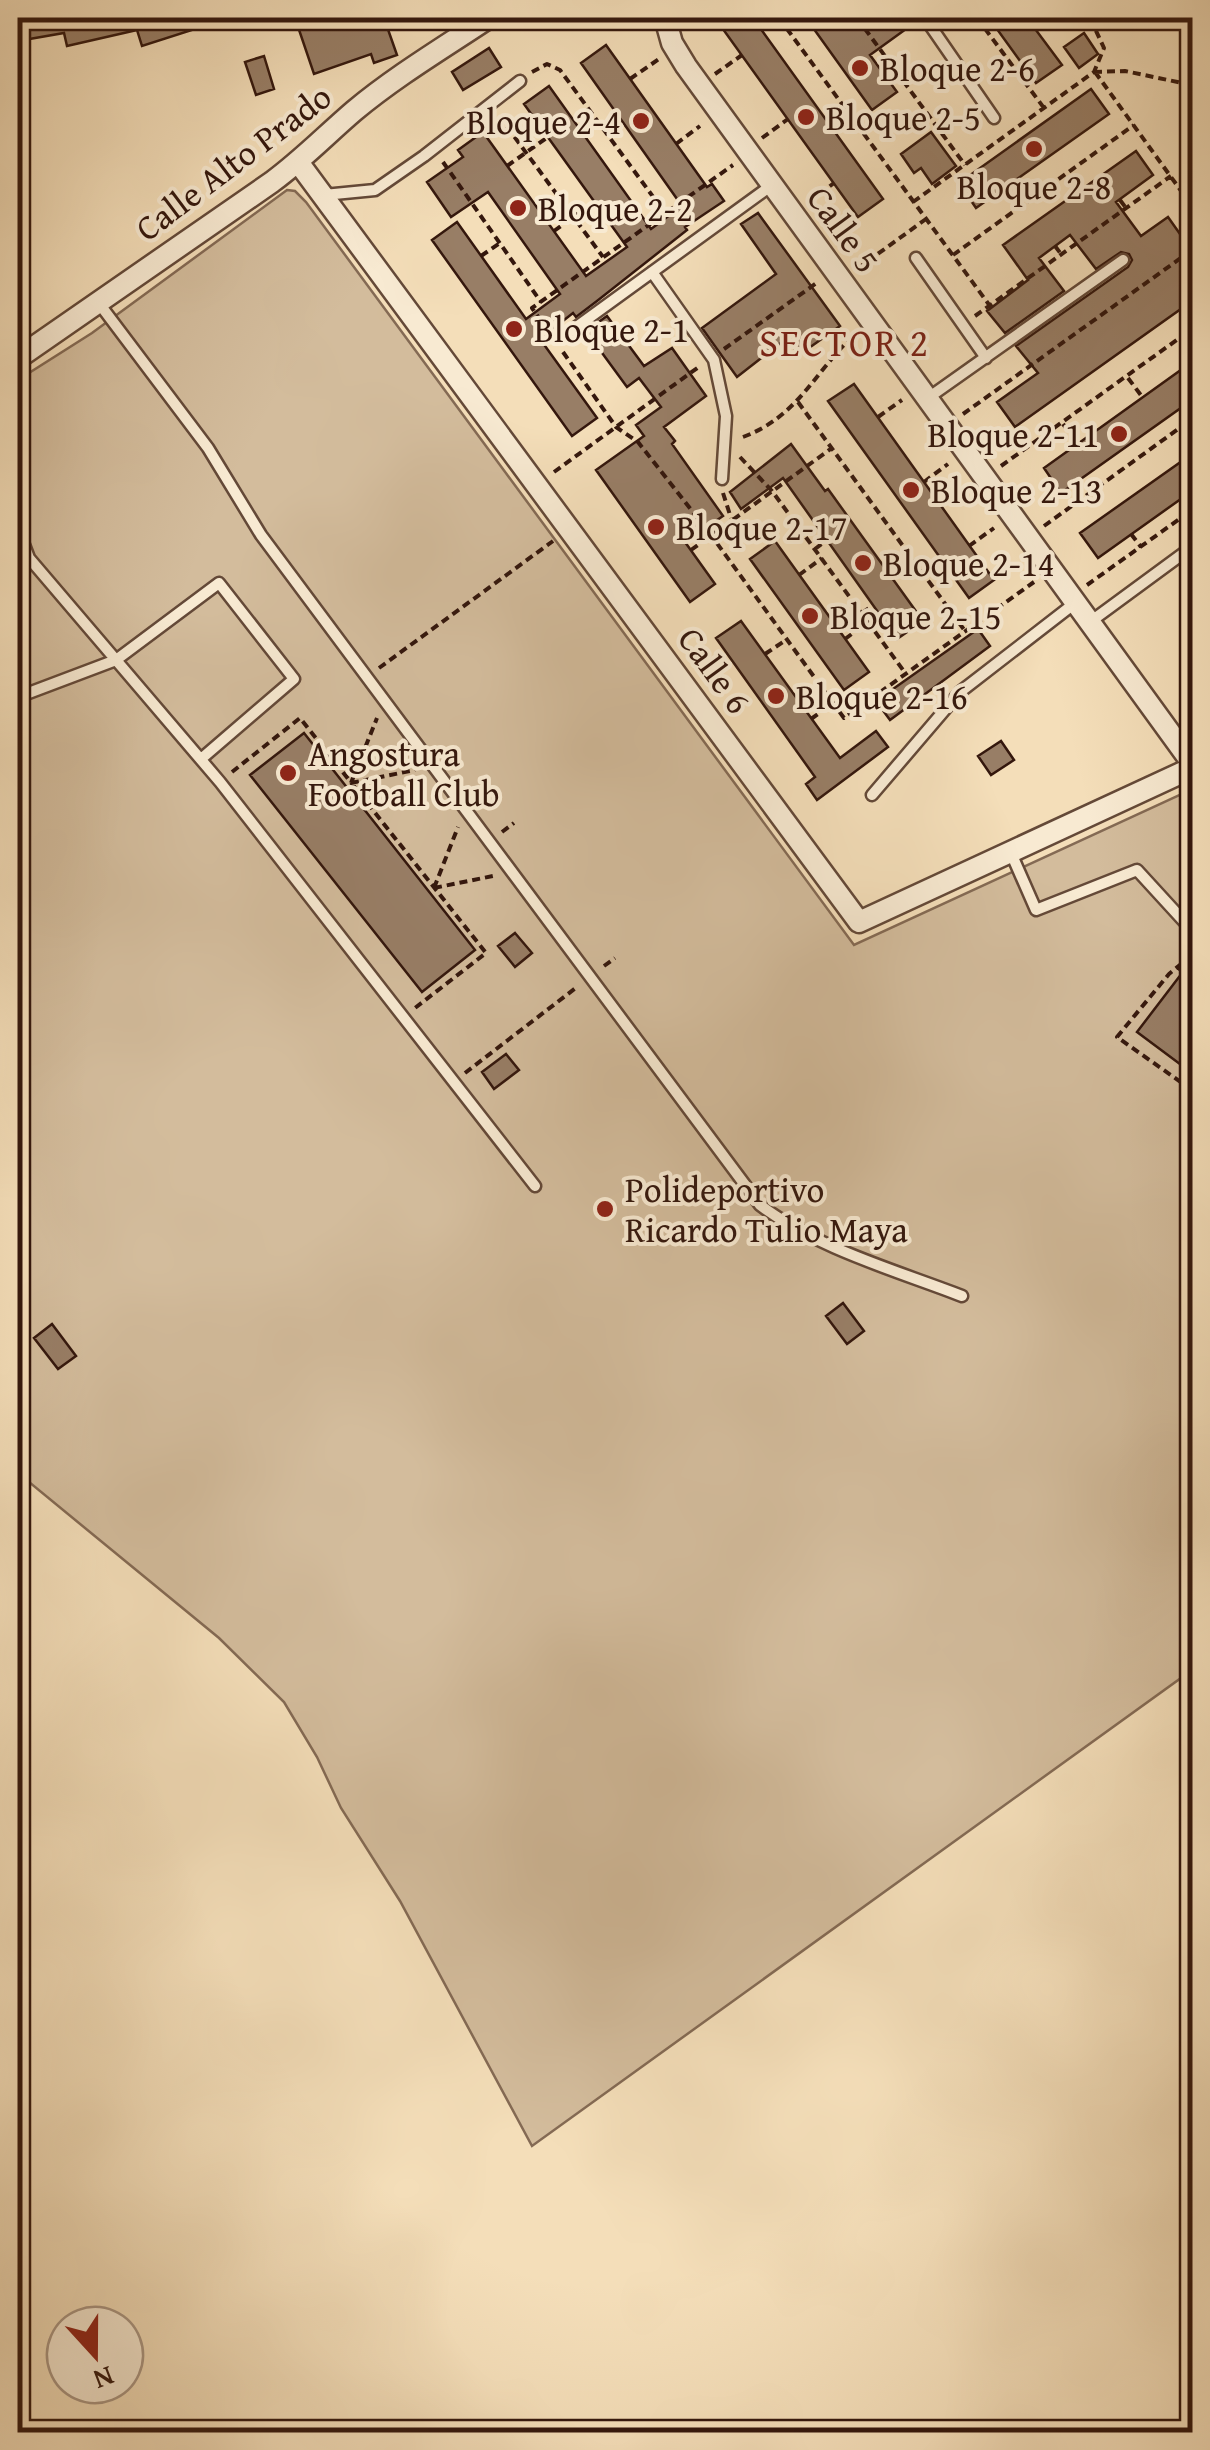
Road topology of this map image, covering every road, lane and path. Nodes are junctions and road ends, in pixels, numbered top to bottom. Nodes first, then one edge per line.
1 (488, 18) edge
2 (665, 18) edge
3 (779, 18) edge
4 (857, 18) edge
5 (925, 18) edge
6 (977, 18) edge
7 (1090, 18) edge
8 (676, 48) junction
9 (1012, 50) dead end
10 (882, 52) junction
11 (742, 54) dead end
12 (1004, 55) junction
13 (873, 59) dead end
14 (1094, 72) junction
15 (630, 79) dead end
16 (520, 81) joint
17 (700, 85) junction
18 (1192, 86) edge
19 (1050, 103) junction
20 (491, 104) junction
21 (1044, 108) junction
22 (719, 112) junction
23 (1058, 113) dead end
24 (994, 118) dead end
25 (788, 119) dead end
26 (1134, 126) junction
27 (548, 137) dead end
28 (676, 144) dead end
29 (434, 148) junction
30 (986, 149) junction
31 (748, 151) junction
32 (526, 153) junction
33 (993, 159) dead end
34 (298, 162) junction
35 (965, 165) junction
36 (507, 166) dead end
37 (1171, 176) junction
38 (834, 184) dead end
39 (772, 185) junction
40 (324, 196) junction
41 (1120, 200) dead end
42 (594, 202) dead end
43 (914, 202) junction
44 (1192, 206) edge
45 (1126, 208) junction
46 (665, 213) junction
47 (792, 213) junction
48 (573, 217) junction
49 (926, 219) junction
50 (554, 231) dead end
51 (500, 243) junction
52 (1055, 246) dead end
53 (1192, 250) edge
54 (1061, 254) junction
55 (480, 256) dead end
56 (953, 256) junction
57 (603, 258) junction
58 (916, 258) dead end
59 (1123, 260) dead end
60 (652, 272) junction
61 (838, 275) junction
62 (1154, 277) junction
63 (1161, 286) dead end
64 (98, 302) junction
65 (541, 302) junction
66 (990, 306) junction
67 (536, 313) junction
68 (527, 320) dead end
69 (870, 320) junction
70 (1090, 324) junction
71 (963, 325) junction
72 (1192, 330) edge
73 (1096, 332) dead end
74 (564, 336) dead end
75 (18, 357) edge
76 (712, 358) junction
77 (986, 358) junction
78 (1025, 370) junction
79 (1126, 376) junction
80 (1031, 378) dead end
81 (923, 393) junction
82 (1143, 398) dead end
83 (798, 402) junction
84 (878, 417) dead end
85 (1192, 419) edge
86 (1062, 422) junction
87 (947, 426) junction
88 (616, 427) junction
89 (725, 444) junction
90 (1078, 444) dead end
91 (832, 448) junction
92 (965, 452) junction
93 (985, 478) junction
94 (722, 479) joint
95 (924, 482) dead end
96 (538, 483) junction
97 (772, 491) junction
98 (1192, 510) edge
99 (1012, 516) junction
100 (732, 520) junction
101 (570, 528) junction
102 (18, 530) edge
103 (1131, 534) dead end
104 (711, 535) junction
105 (1028, 537) junction
106 (827, 540) dead end
107 (970, 546) dead end
108 (1141, 547) junction
109 (1192, 547) edge
110 (691, 550) dead end
111 (815, 550) junction
112 (822, 558) junction
113 (1051, 570) junction
114 (799, 574) dead end
115 (1073, 600) junction
116 (873, 605) dead end
117 (862, 613) junction
118 (868, 622) junction
119 (1090, 622) junction
120 (966, 631) junction
121 (787, 639) junction
122 (845, 639) dead end
123 (765, 654) dead end
124 (116, 660) junction
125 (906, 674) junction
126 (367, 677) junction
127 (18, 698) edge
128 (834, 703) junction
129 (379, 712) dead end
130 (811, 718) dead end
131 (200, 759) junction
132 (1192, 765) edge
133 (420, 769) dead end
134 (220, 782) junction
135 (351, 783) junction
136 (872, 796) dead end
137 (460, 824) dead end
138 (1011, 852) junction
139 (497, 875) dead end
140 (434, 888) junction
141 (1191, 929) edge
142 (1192, 955) edge
143 (615, 958) dead end
144 (1177, 967) junction
145 (590, 977) junction
146 (1192, 980) edge
147 (404, 1017) junction
148 (454, 1082) junction
149 (1192, 1090) edge
150 (535, 1186) dead end
151 (962, 1296) dead end

1 - 34 street, Calle Alto Prado
2 - 8 street, Calle 5
3 - 43 path
4 - 10 path
5 - 24 lane
6 - 12 path
7 - 14 path
8 - 15 path
8 - 17 street, Calle 5
9 - 12 path
10 - 13 path
10 - 35 path
11 - 17 path
12 - 21 path
14 - 18 path
14 - 19 path
14 - 26 path
16 - 20 lane
16 - 46 path
17 - 22 street, Calle 5
19 - 21 path
19 - 23 path
20 - 29 lane
20 - 32 path
21 - 30 path
22 - 28 path
22 - 31 street, Calle 5
25 - 31 path
26 - 37 path
26 - 56 path
27 - 32 path
29 - 40 lane
29 - 51 path
30 - 33 path
30 - 35 path
31 - 39 street, Calle 5
31 - 46 path
32 - 36 path
32 - 48 path
34 - 40 street, Calle 6
34 - 64 street, Calle Alto Prado
35 - 43 path
37 - 44 path
37 - 45 path
38 - 47 path
39 - 47 street, Calle 5
39 - 60 lane
40 - 96 street, Calle 6
41 - 45 path
42 - 48 path
43 - 49 path
45 - 54 path
46 - 57 path
47 - 61 street, Calle 5
48 - 50 path
48 - 57 path
49 - 56 path
49 - 61 path
51 - 55 path
51 - 65 path
52 - 54 path
53 - 62 path
54 - 66 path
56 - 66 path
57 - 65 path
58 - 71 lane
59 - 77 lane
60 - 74 lane
60 - 76 lane
61 - 69 street, Calle 5
61 - 76 path
62 - 63 path
62 - 70 path
64 - 75 street, Calle Alto Prado
64 - 126 lane
65 - 67 path
66 - 71 path
67 - 68 path
67 - 88 path
69 - 81 street, Calle 5
69 - 83 path
70 - 73 path
70 - 78 path
71 - 77 lane
72 - 79 path
76 - 88 path
76 - 89 lane
77 - 81 lane
78 - 80 path
78 - 87 path
79 - 82 path
79 - 86 path
81 - 84 path
81 - 87 street, Calle 5
83 - 89 path
83 - 91 path
85 - 105 path
86 - 90 path
86 - 93 path
87 - 92 street, Calle 5
88 - 96 path
88 - 104 path
89 - 94 lane
89 - 97 path
91 - 97 path
91 - 120 path
92 - 93 street, Calle 5
92 - 95 path
93 - 99 street, Calle 5
94 - 100 path
96 - 101 street, Calle 6
97 - 100 path
97 - 111 path
98 - 108 path
99 - 105 street, Calle 5
99 - 107 path
100 - 104 path
101 - 126 path
101 - 138 street, Calle 6
102 - 124 lane
103 - 108 path
104 - 110 path
104 - 121 path
105 - 113 street, Calle 5
106 - 111 path
108 - 115 path
109 - 119 lane
111 - 112 path
112 - 114 path
112 - 117 path
113 - 115 street, Calle 5
113 - 120 path
115 - 119 street, Calle 5
115 - 136 lane
116 - 117 path
117 - 118 path
118 - 122 path
118 - 125 path
119 - 132 street, Calle 5
120 - 125 path
121 - 123 path
121 - 128 path
124 - 127 lane
124 - 131 lane
124 - 131 lane
125 - 128 path
126 - 145 lane
128 - 130 path
129 - 135 path
131 - 134 lane
132 - 138 street, Calle 6
133 - 135 path
134 - 135 path
134 - 147 lane
135 - 140 path
137 - 140 path
138 - 141 lane
139 - 140 path
140 - 147 path
142 - 144 path
143 - 145 path
144 - 146 path
144 - 149 path
145 - 148 path
145 - 151 lane
147 - 148 lane
148 - 150 lane

